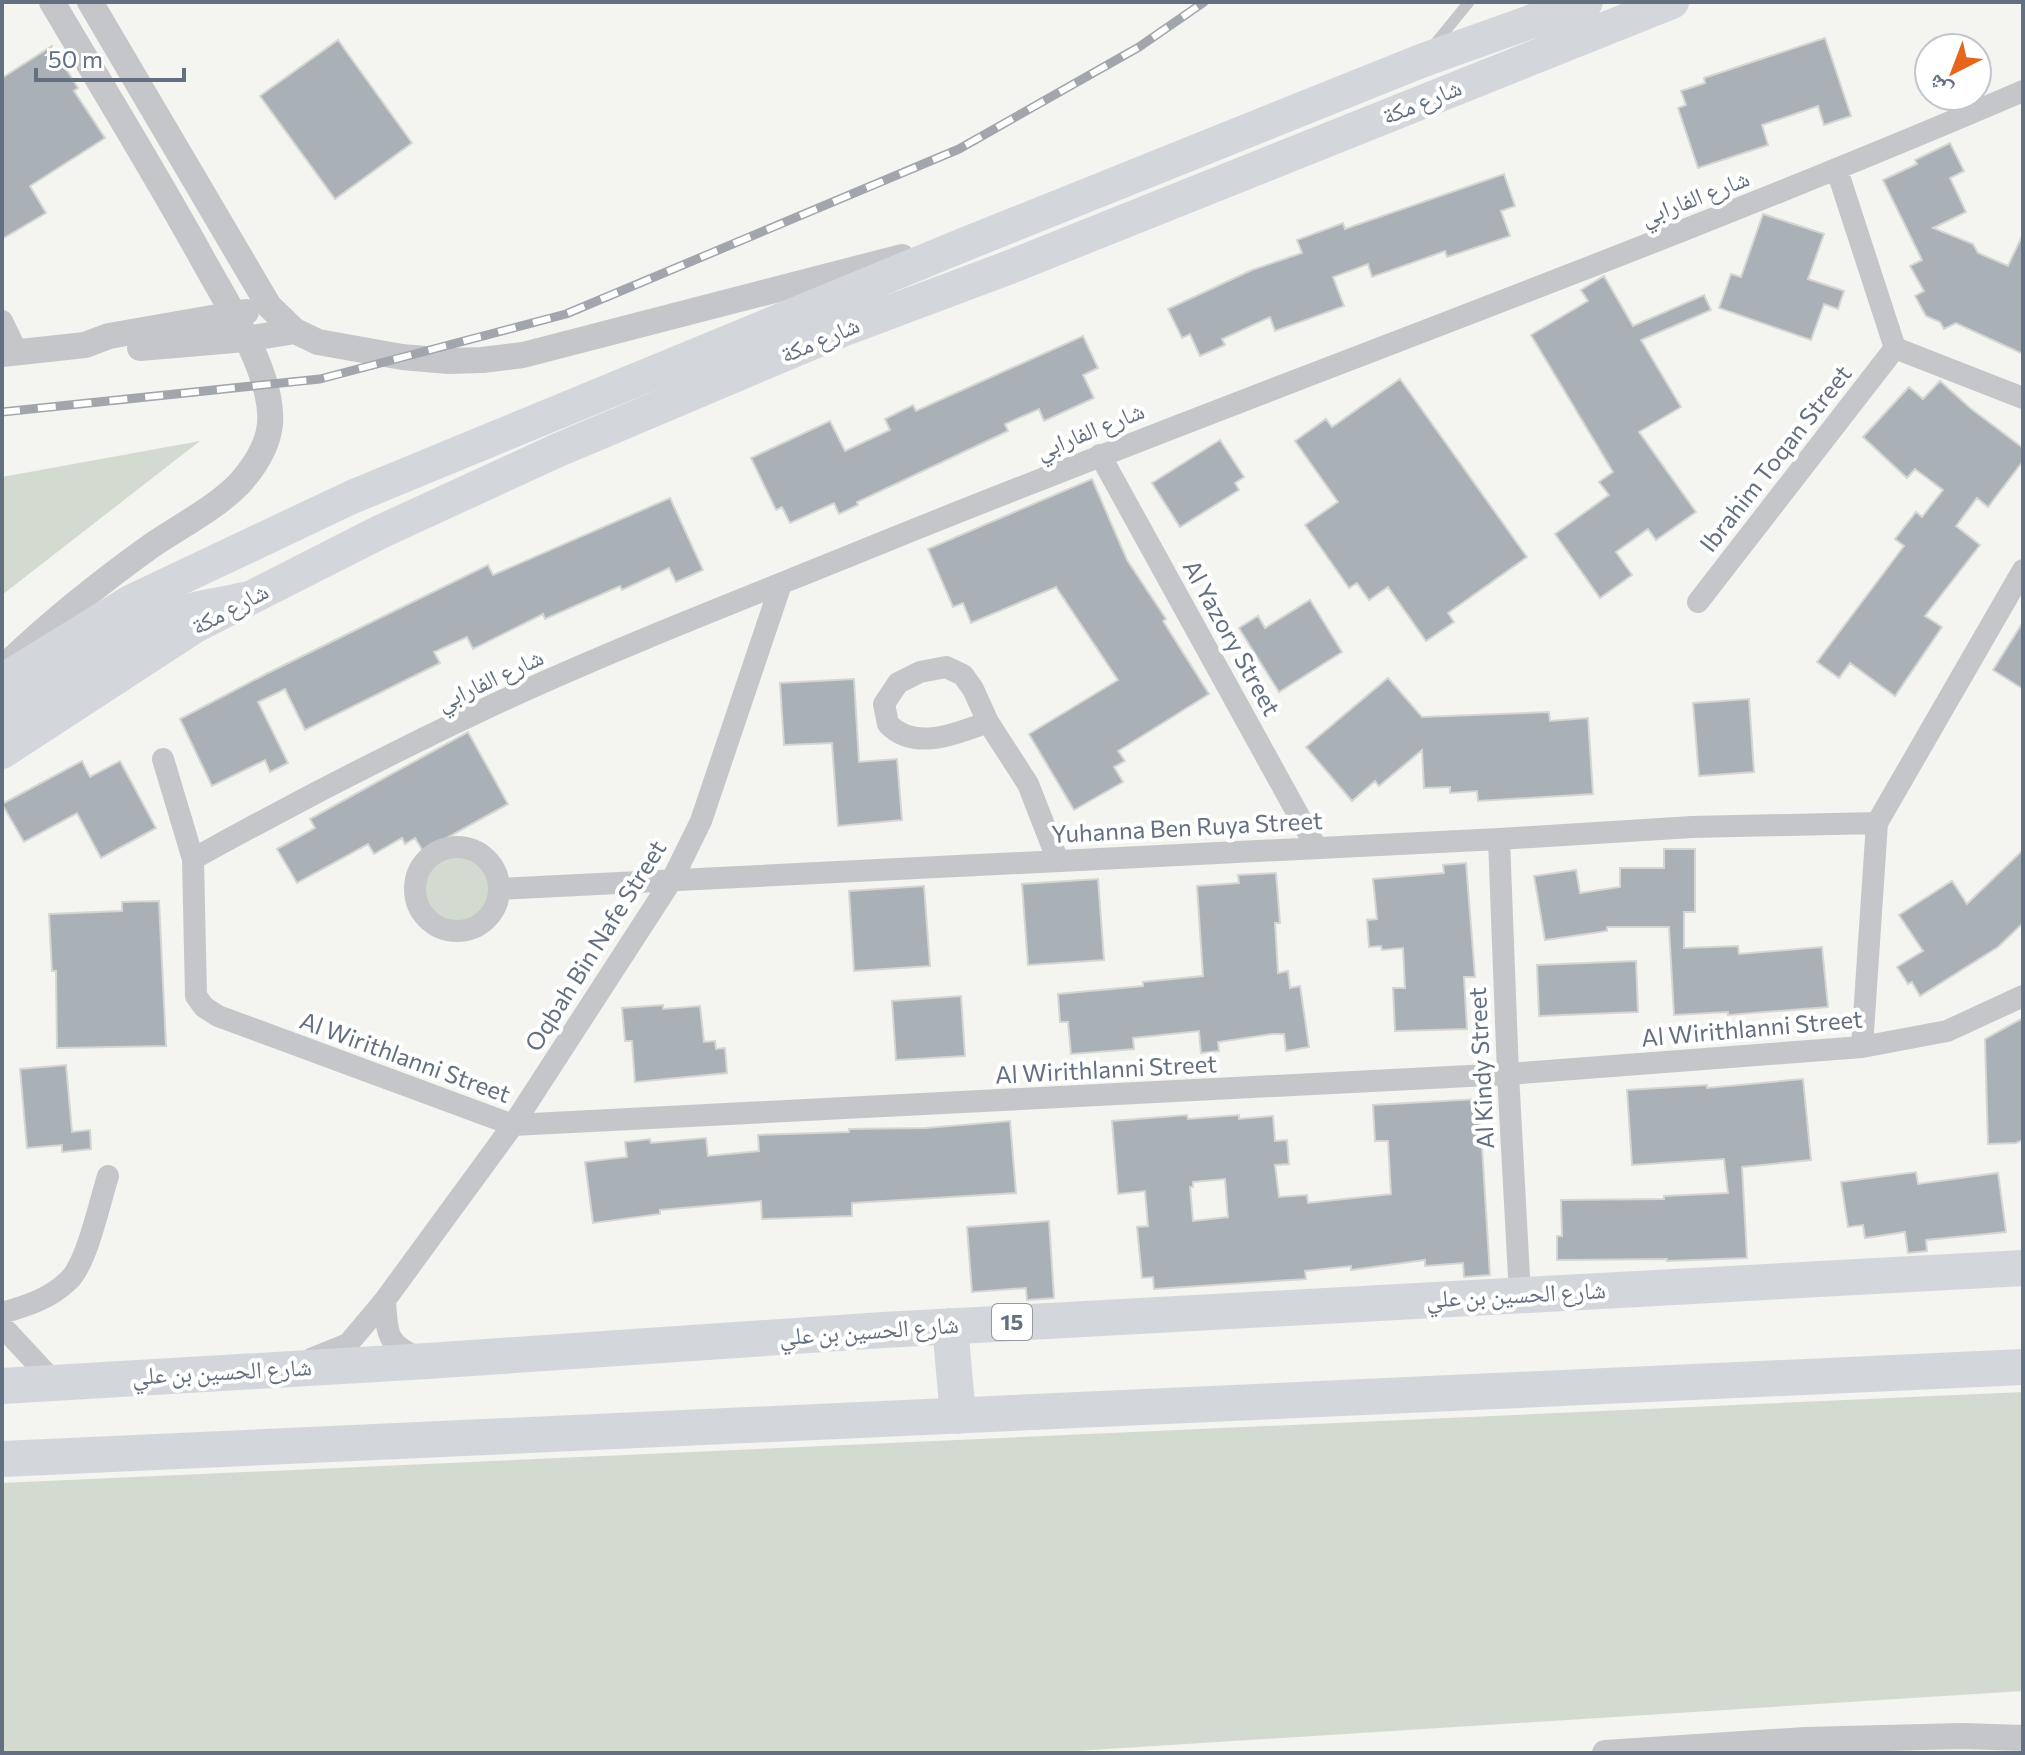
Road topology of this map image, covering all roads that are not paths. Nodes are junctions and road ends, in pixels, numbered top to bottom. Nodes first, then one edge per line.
1 (52, 2) edge
2 (90, 2) edge
3 (1469, 2) edge
4 (1586, 2) edge
5 (1672, 2) edge
6 (1421, 61) junction
7 (2023, 91) edge
8 (1837, 170) junction
9 (963, 245) junction
10 (269, 306) junction
11 (233, 315) junction
12 (2, 321) edge
13 (295, 331) junction
14 (246, 339) junction
15 (85, 345) junction
16 (1895, 348) junction
17 (9, 353) edge
18 (2023, 398) edge
19 (1100, 455) junction
20 (2023, 570) edge
21 (781, 584) junction
22 (244, 600) junction
23 (1698, 602) dead end
24 (2, 669) edge
25 (2, 681) edge
26 (2, 715) edge
27 (988, 722) junction
28 (2, 752) edge
29 (163, 759) dead end
30 (1877, 823) junction
31 (1499, 839) junction
32 (1316, 847) junction
33 (193, 859) junction
34 (1058, 861) junction
35 (673, 878) junction
36 (499, 889) dead end
37 (2023, 996) edge
38 (1862, 1047) junction
39 (1508, 1074) junction
40 (513, 1125) junction
41 (108, 1176) dead end
42 (2023, 1268) edge
43 (1520, 1295) junction
44 (385, 1300) junction
45 (950, 1326) junction
46 (4, 1330) edge
47 (427, 1361) junction
48 (2023, 1367) edge
49 (284, 1369) junction
50 (54, 1382) junction
51 (2, 1386) edge
52 (958, 1416) junction
53 (2, 1459) edge
54 (2023, 1738) edge
55 (1806, 1746) edge
56 (1605, 1753) edge

1 - 11 street
2 - 10 street
3 - 6 lane
4 - 6 main road, شارع مكة
5 - 22 main road, شارع مكة
6 - 9 main road, شارع مكة
7 - 8 street, شارع الفارابي
8 - 16 street
8 - 19 street, شارع الفارابي
9 - 13 street
9 - 25 main road, شارع مكة
10 - 11 street
10 - 13 street
11 - 14 street
11 - 15 street
12 - 17 street
13 - 14 street
14 - 15 street
14 - 24 street
15 - 17 street
16 - 18 street
16 - 23 street, Ibrahim Toqan Street
19 - 21 street, شارع الفارابي
19 - 32 street, Al Yazory Street
20 - 30 street
21 - 33 street, شارع الفارابي
21 - 35 street, Oqbah Bin Nafe Street
22 - 26 highway
22 - 28 main road, شارع مكة
27 - 27 street
27 - 34 street
29 - 33 street
30 - 31 street, Yuhanna Ben Ruya Street
30 - 38 street
31 - 32 street, Yuhanna Ben Ruya Street
31 - 39 street, Al Kindy Street
32 - 34 street, Yuhanna Ben Ruya Street
33 - 40 street, Al Wirithlanni Street
34 - 35 street, Yuhanna Ben Ruya Street
35 - 36 street, Yuhanna Ben Ruya Street
35 - 40 street, Oqbah Bin Nafe Street
37 - 38 street, Al Wirithlanni Street
38 - 39 street, Al Wirithlanni Street
39 - 40 street, Al Wirithlanni Street
39 - 43 street, Al Kindy Street
40 - 44 street, Oqbah Bin Nafe Street
41 - 46 street
42 - 43 highway, شارع الحسين بن علي / 15
43 - 45 highway, شارع الحسين بن علي / 15
44 - 47 street
44 - 49 street, Oqbah Bin Nafe Street
45 - 47 highway, شارع الحسين بن علي / 15
45 - 52 highway
46 - 50 street
47 - 49 highway, شارع الحسين بن علي / 15
48 - 52 highway
49 - 50 highway, شارع الحسين بن علي / 15
50 - 51 highway, شارع الحسين بن علي / 15
52 - 53 highway
54 - 55 street
55 - 56 street

